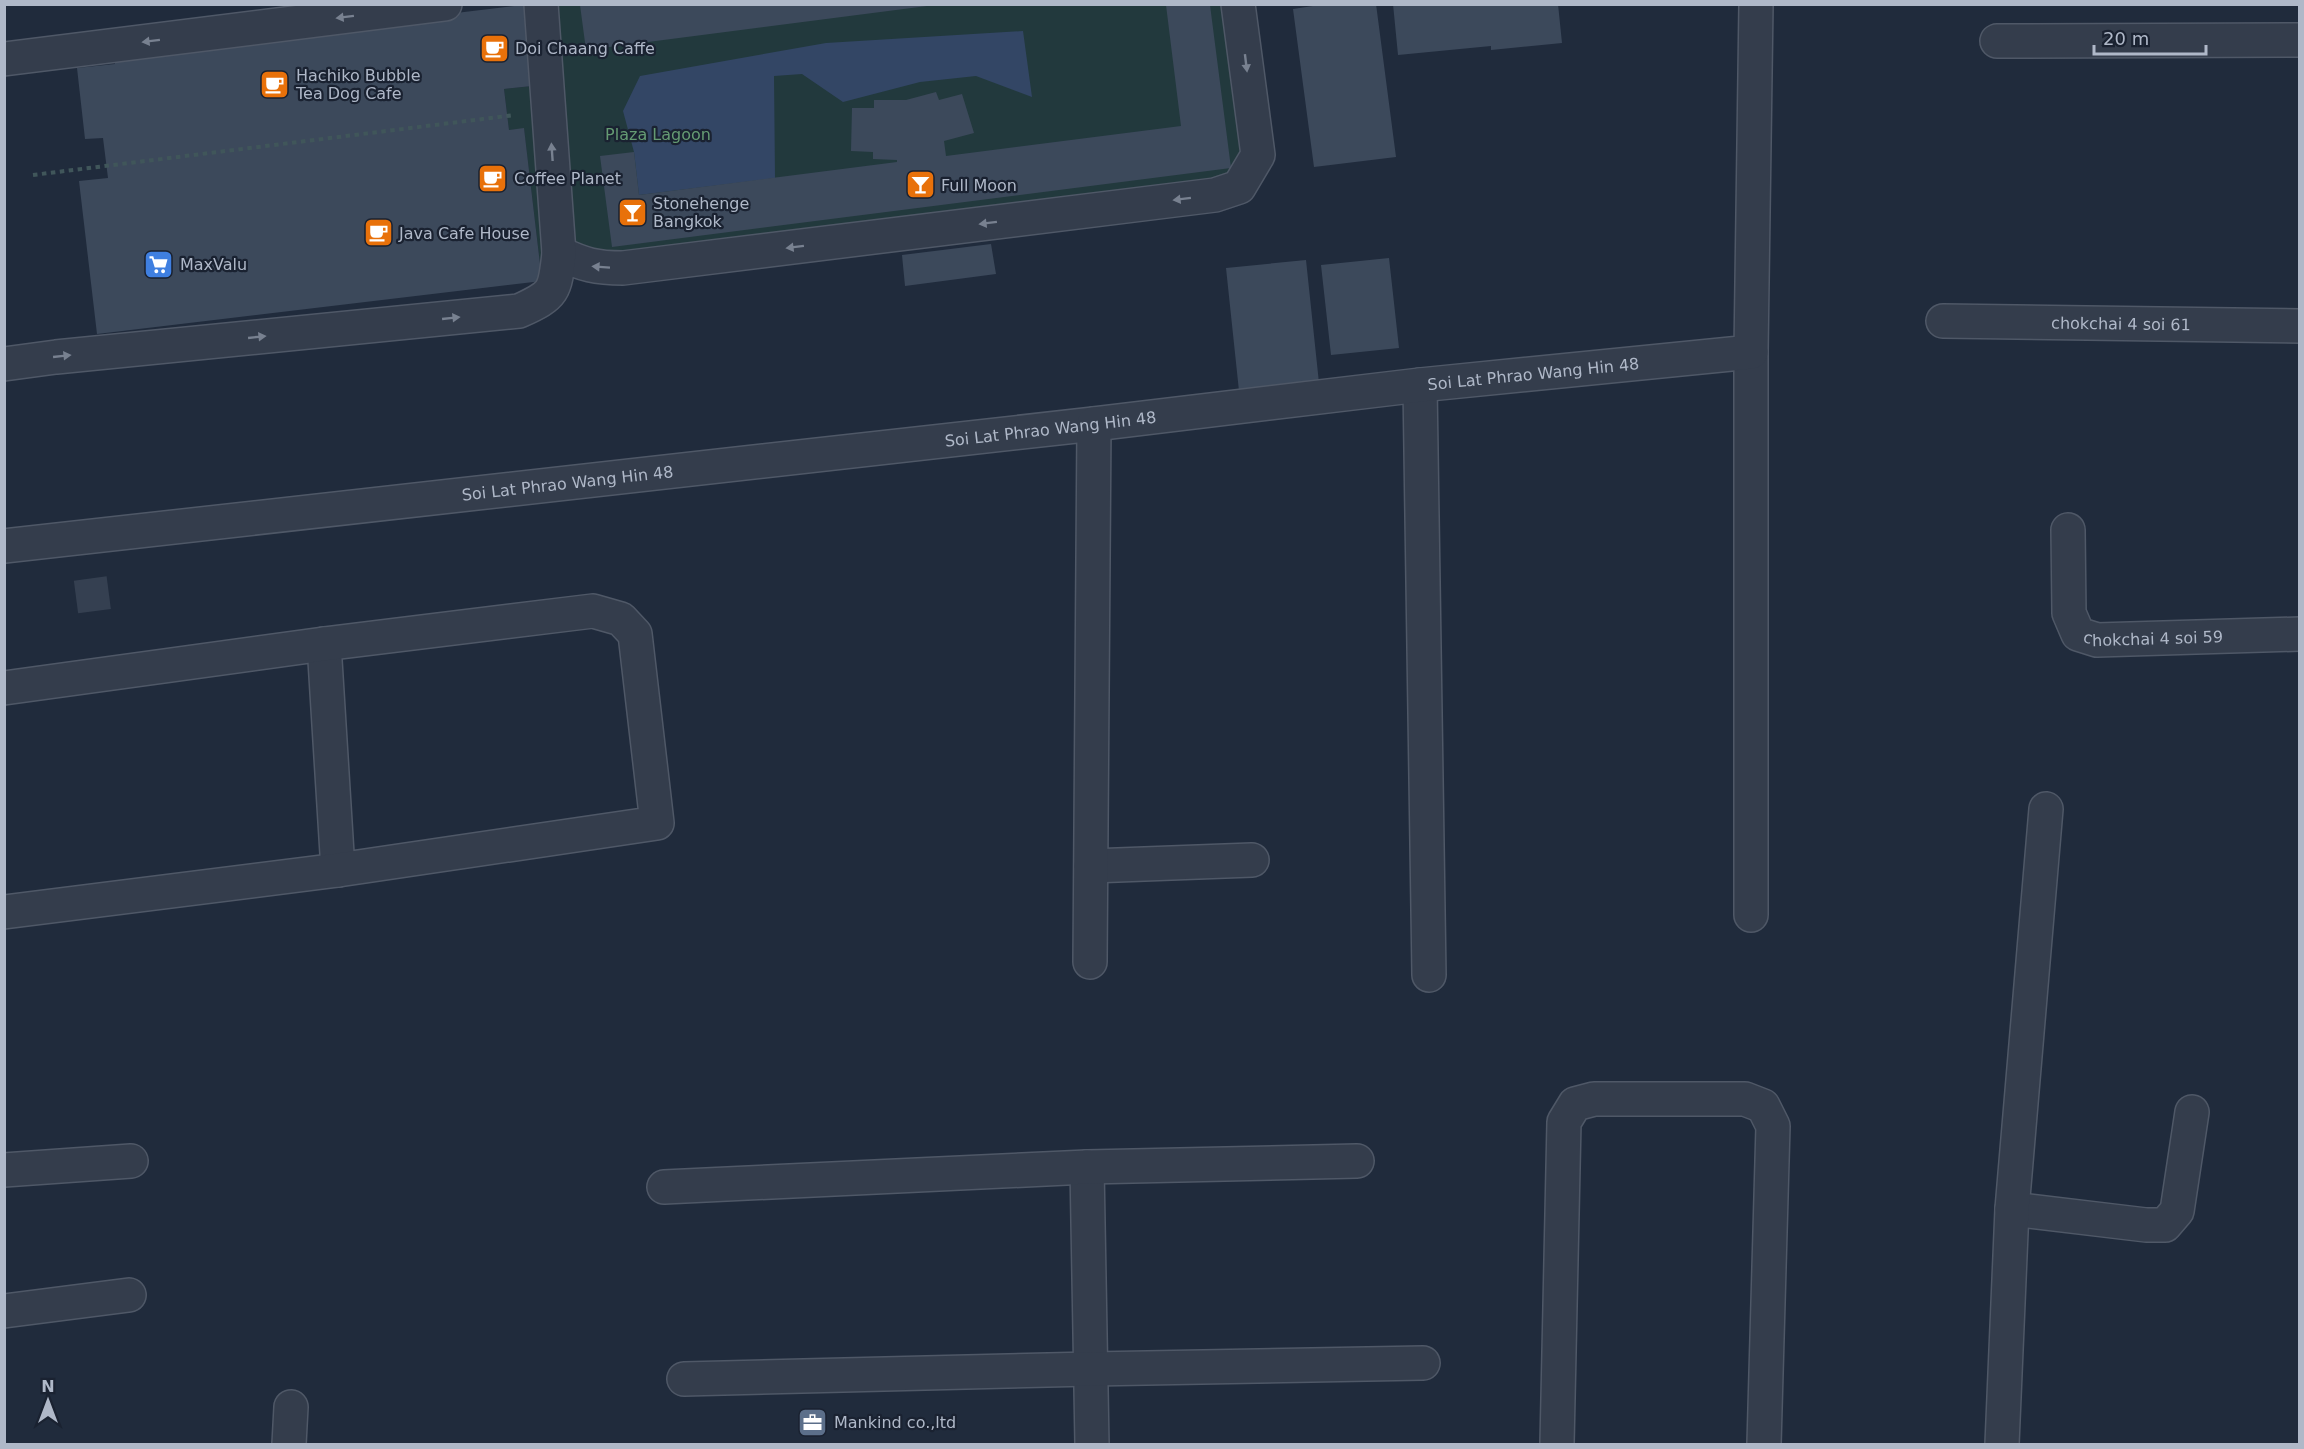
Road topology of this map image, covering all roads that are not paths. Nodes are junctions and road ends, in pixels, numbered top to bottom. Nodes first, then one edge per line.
1 (445, 4) edge
2 (541, 4) edge
3 (1238, 4) edge
4 (1756, 4) edge
5 (2300, 40) edge
6 (1997, 41) dead end
7 (4, 59) edge
8 (559, 253) junction
9 (1943, 321) dead end
10 (2300, 326) edge
11 (1752, 352) junction
12 (4, 364) edge
13 (1420, 385) junction
14 (1094, 424) junction
15 (2068, 530) dead end
16 (4, 546) edge
17 (2300, 634) edge
18 (324, 644) junction
19 (4, 688) edge
20 (2046, 809) dead end
21 (1252, 860) dead end
22 (1090, 867) junction
23 (338, 870) junction
24 (4, 912) edge
25 (1752, 915) dead end
26 (1090, 962) dead end
27 (1429, 975) dead end
28 (2192, 1112) dead end
29 (131, 1161) dead end
30 (1358, 1161) dead end
31 (1087, 1167) junction
32 (4, 1170) edge
33 (664, 1187) dead end
34 (2012, 1209) junction
35 (129, 1295) dead end
36 (4, 1311) edge
37 (1423, 1363) dead end
38 (1091, 1369) junction
39 (684, 1379) dead end
40 (291, 1407) dead end
41 (289, 1444) edge
42 (1092, 1444) edge
43 (1557, 1444) edge
44 (1764, 1444) edge
45 (2002, 1444) edge

1 -> 7 street
8 -> 2 street
3 -> 8 street
4 - 11 street
5 - 6 street
12 -> 8 street
9 - 10 street, chokchai 4 soi 61
11 - 13 street, Soi Lat Phrao Wang Hin 48
11 - 25 street
13 - 14 street, Soi Lat Phrao Wang Hin 48
13 - 27 street
14 - 16 street, Soi Lat Phrao Wang Hin 48
14 - 22 street
15 - 17 street, chokchai 4 soi 59
18 - 19 street
18 - 23 street
18 - 23 street
20 - 34 street
21 - 22 street
22 - 26 street
23 - 24 street
28 - 34 street
29 - 32 street
30 - 31 street
31 - 33 street
31 - 38 street
34 - 45 street
35 - 36 street
37 - 38 street
38 - 39 street
38 - 42 street
40 - 41 street
43 - 44 street

